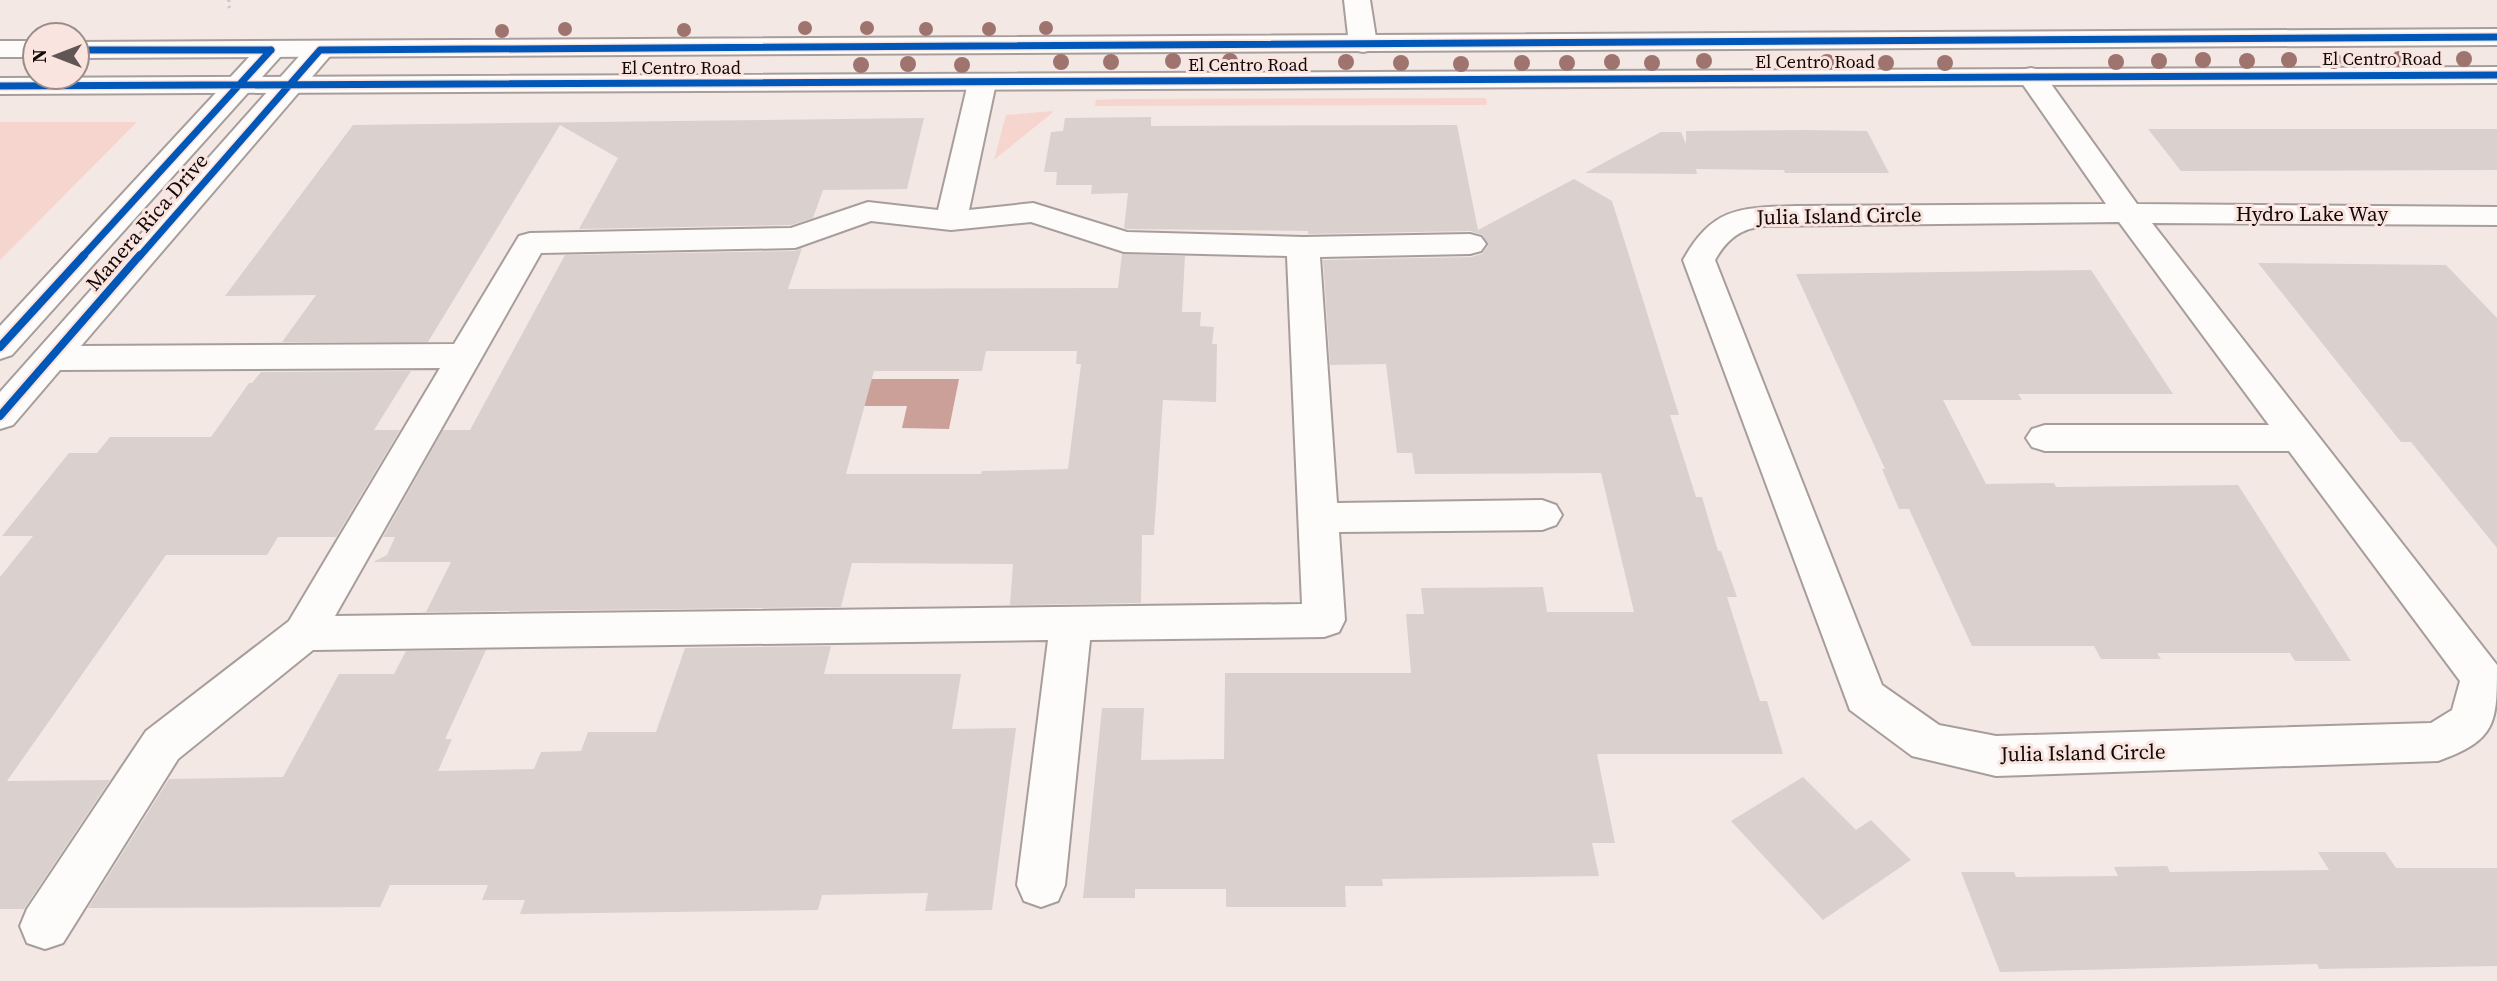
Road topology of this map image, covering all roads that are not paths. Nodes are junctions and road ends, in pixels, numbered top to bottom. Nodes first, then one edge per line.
1 (1357, 0) edge
2 (2497, 37) edge
3 (1363, 44) junction
4 (0, 49) edge
5 (21, 49) edge
6 (91, 50) edge
7 (271, 50) junction
8 (320, 50) junction
9 (2497, 75) edge
10 (2031, 76) junction
11 (982, 83) junction
12 (0, 86) edge
13 (238, 86) junction
14 (289, 86) junction
15 (2128, 213) junction
16 (2497, 216) edge
17 (951, 221) junction
18 (1470, 244) dead end
19 (1303, 247) junction
20 (0, 347) edge
21 (465, 356) junction
22 (51, 358) junction
23 (0, 416) edge
24 (2045, 438) dead end
25 (2300, 438) junction
26 (1542, 515) dead end
27 (1319, 518) junction
28 (1071, 623) junction
29 (304, 634) junction
30 (1041, 885) dead end
31 (45, 926) dead end

1 - 3 main road
2 - 3 main road, El Centro Road
3 - 8 main road, El Centro Road
4 - 5 main road
6 - 7 main road, El Centro Road
7 - 8 main road, El Centro Road
7 - 13 main road, Manera Rica Drive
8 - 14 main road, Manera Rica Drive
9 - 10 main road, El Centro Road
10 - 11 main road, El Centro Road
10 - 15 main road, Julia Island Circle
11 - 14 main road, El Centro Road
11 - 17 main road
12 - 13 main road, El Centro Road
13 - 14 main road, El Centro Road
13 - 20 main road, Manera Rica Drive
14 - 22 main road, Manera Rica Drive
15 - 16 main road, Hydro Lake Way
15 - 25 main road, Julia Island Circle
15 - 25 main road, Julia Island Circle
17 - 19 main road
17 - 21 main road
18 - 19 main road
19 - 27 main road
21 - 22 main road
21 - 29 main road
22 - 23 main road, Manera Rica Drive
24 - 25 main road
26 - 27 main road
27 - 28 main road
28 - 29 main road
28 - 30 main road
29 - 31 main road

